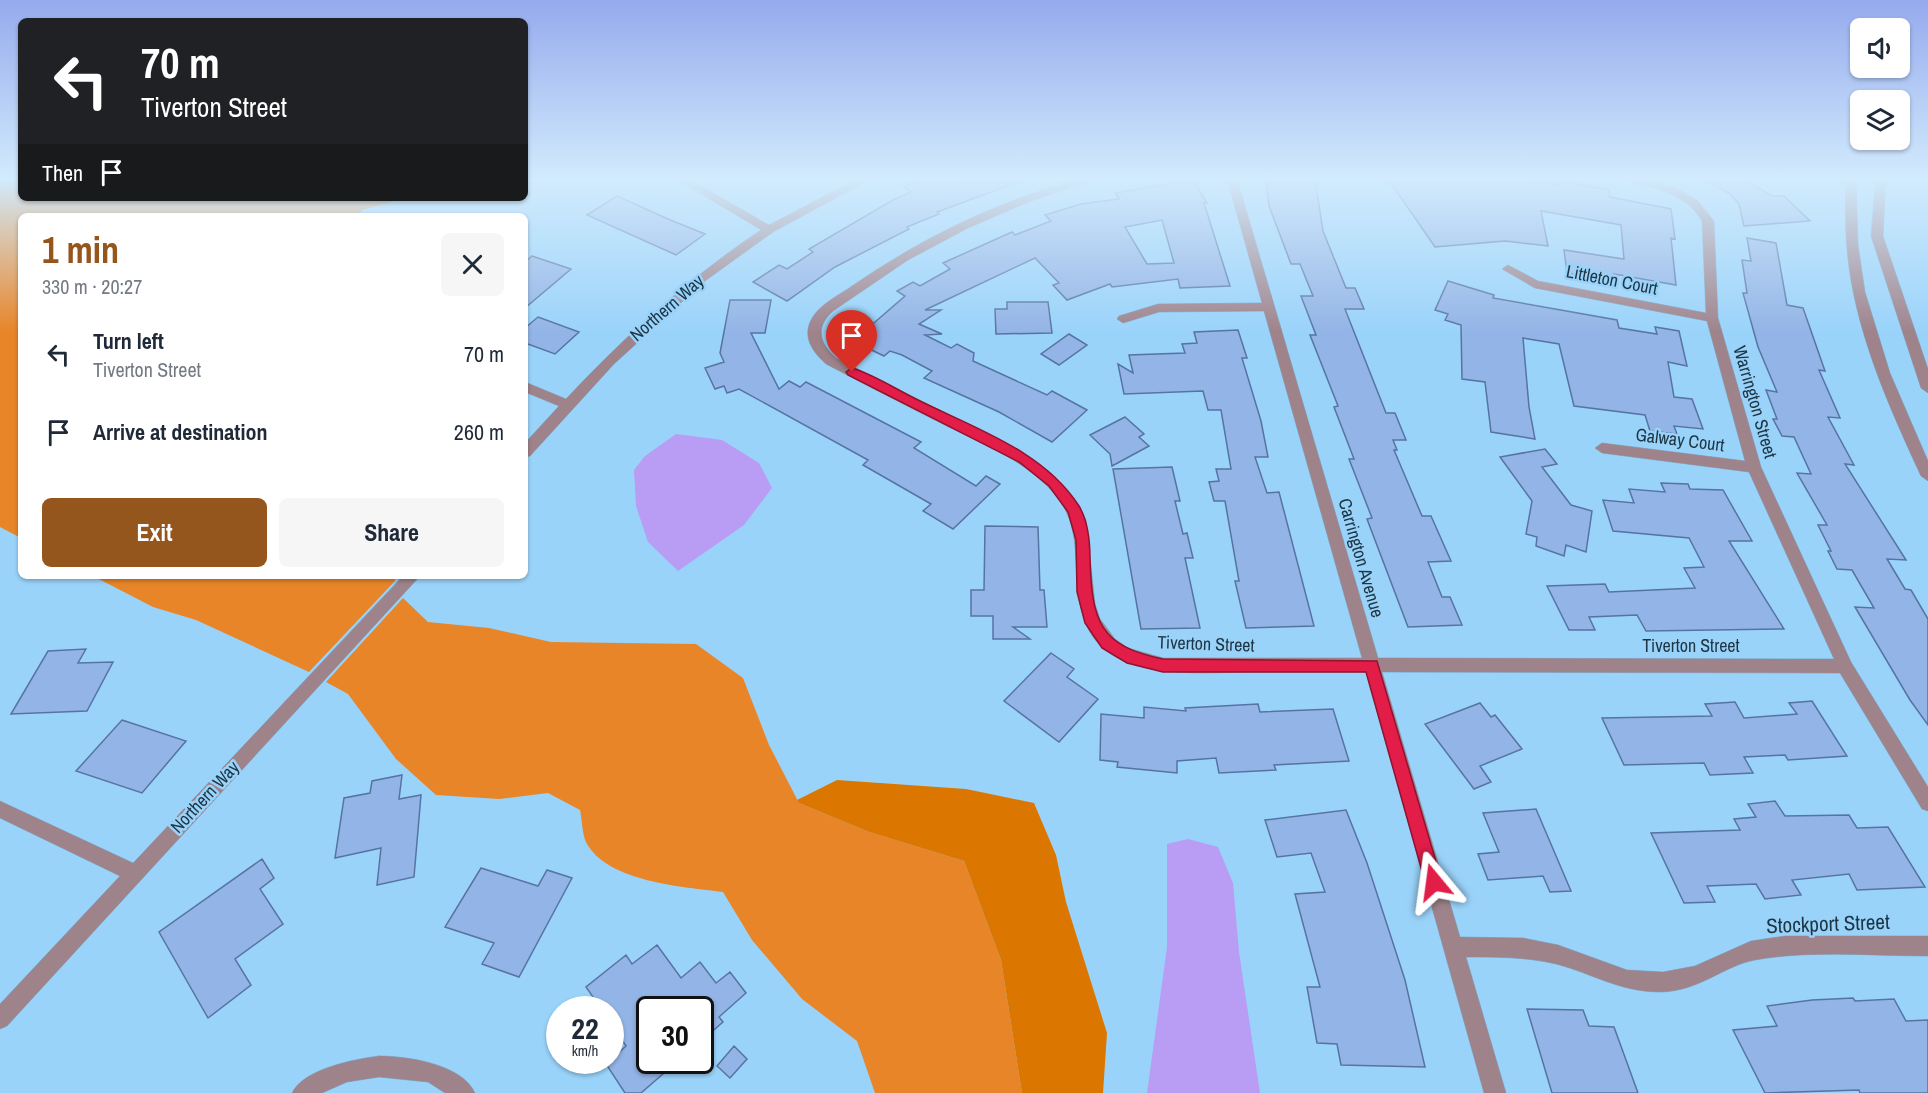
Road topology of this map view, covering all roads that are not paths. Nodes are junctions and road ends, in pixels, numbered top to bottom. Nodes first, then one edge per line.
1 (769, 230) edge
2 (957, 230) edge
3 (1247, 230) edge
4 (1708, 230) edge
5 (1853, 230) edge
6 (1877, 230) edge
7 (1508, 269) dead end
8 (1269, 307) junction
9 (1712, 318) junction
10 (1123, 319) dead end
11 (528, 388) edge
12 (1928, 388) edge
13 (567, 405) junction
14 (1602, 448) dead end
15 (528, 449) edge
16 (1754, 467) junction
17 (1928, 476) edge
18 (408, 580) edge
19 (1372, 665) junction
20 (1845, 666) junction
21 (1928, 803) edge
22 (0, 809) edge
23 (134, 873) junction
24 (1928, 946) edge
25 (1452, 947) junction
26 (0, 1019) edge
27 (303, 1093) edge
28 (464, 1093) edge
29 (1495, 1093) edge

1 - 13 street, Northern Way
2 - 19 street, Tiverton Street
3 - 8 street, Carrington Avenue
4 - 9 street, Warrington Street
5 - 17 street
6 - 12 street
7 - 9 street, Littleton Court
8 - 10 street
8 - 19 street, Carrington Avenue
9 - 16 street, Warrington Street
11 - 13 street
13 - 15 street, Northern Way
14 - 16 street, Galway Court
16 - 20 street, Warrington Street
18 - 23 street, Northern Way
19 - 20 street, Tiverton Street
19 - 25 street, Carrington Avenue
20 - 21 street, Warrington Street
22 - 23 street
23 - 26 street, Northern Way
24 - 25 street, Stockport Street
25 - 29 street, Carrington Avenue
27 - 28 street

